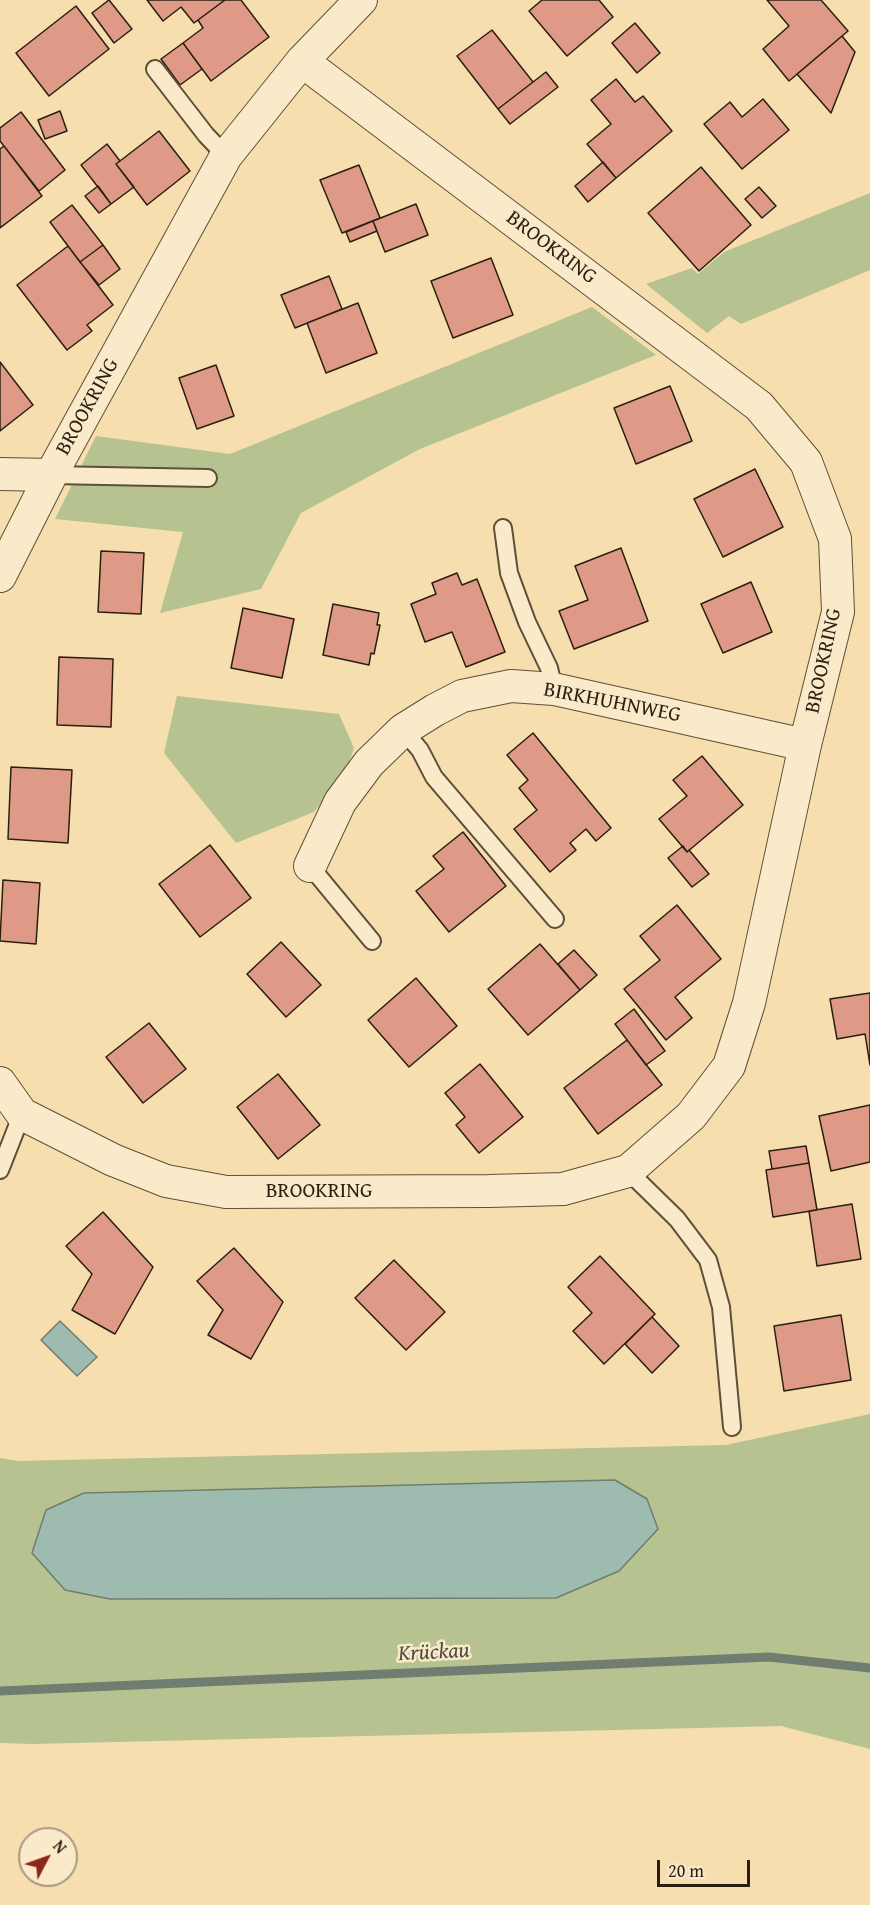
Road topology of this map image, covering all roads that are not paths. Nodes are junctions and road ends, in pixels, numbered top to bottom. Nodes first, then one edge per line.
1 (361, 0) edge
2 (302, 62) junction
3 (155, 69) dead end
4 (226, 156) junction
5 (0, 474) edge
6 (51, 475) junction
7 (208, 478) dead end
8 (503, 528) dead end
9 (0, 576) edge
10 (554, 689) junction
11 (403, 730) junction
12 (805, 745) junction
13 (310, 866) joint
14 (555, 919) dead end
15 (372, 941) dead end
16 (0, 1083) edge
17 (22, 1114) junction
18 (0, 1170) edge
19 (628, 1171) junction
20 (732, 1427) dead end

1 - 2 street, BROOKRING
2 - 4 street, BROOKRING
2 - 12 street, BROOKRING
3 - 4 lane
4 - 6 street, BROOKRING
5 - 6 street
6 - 7 lane
6 - 9 street, BROOKRING
8 - 10 lane
10 - 11 street, BIRKHUHNWEG
10 - 12 street, BIRKHUHNWEG
11 - 13 street, BIRKHUHNWEG
11 - 14 lane
12 - 19 street, BROOKRING
13 - 15 lane, BIRKHUHNWEG
16 - 17 street, BROOKRING
17 - 18 lane
17 - 19 street, BROOKRING
19 - 20 lane

